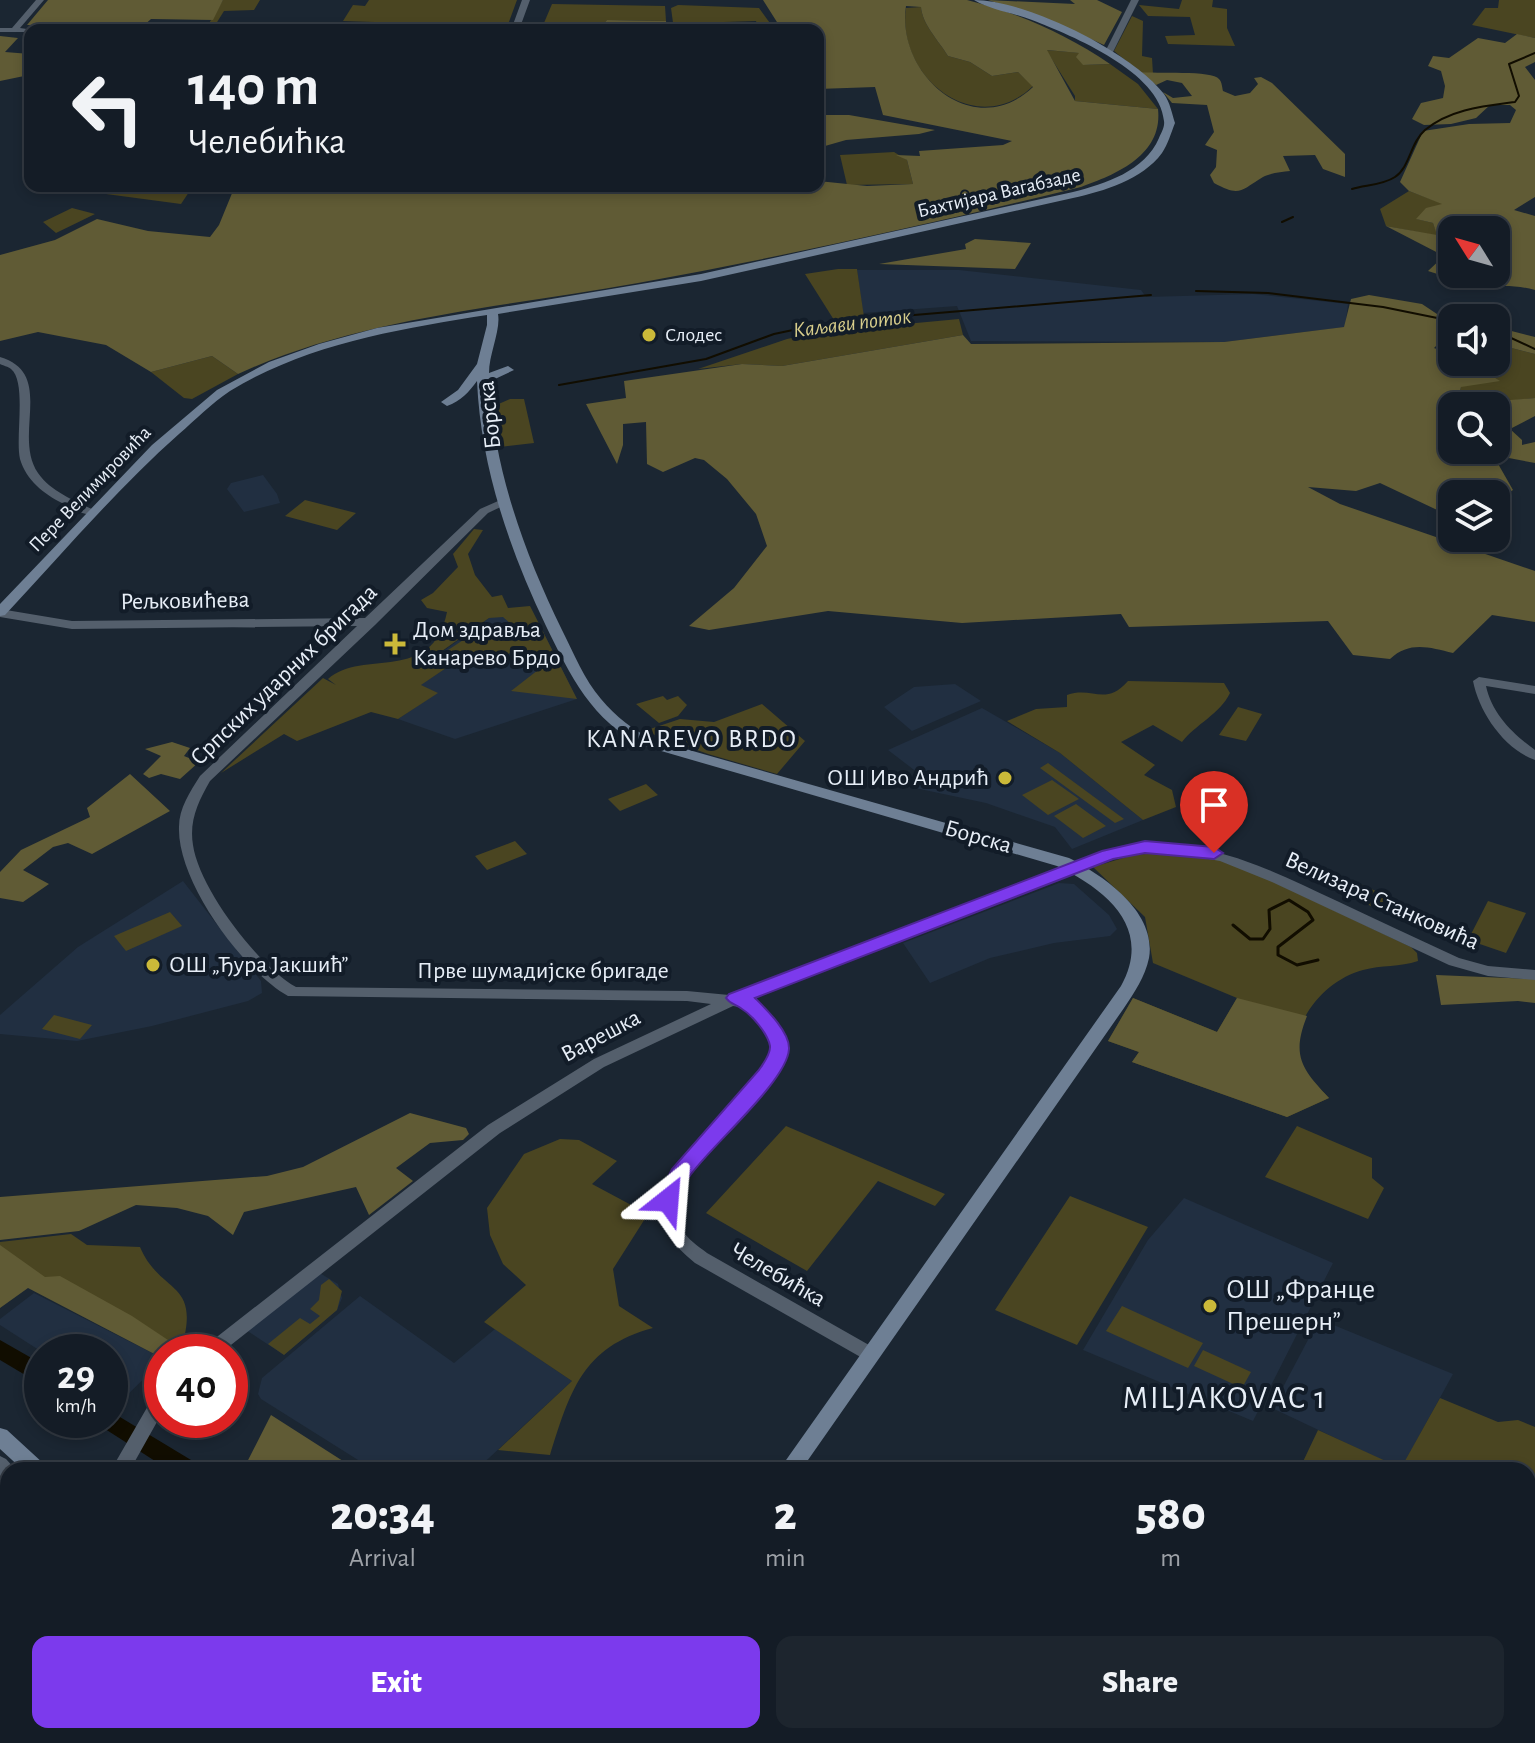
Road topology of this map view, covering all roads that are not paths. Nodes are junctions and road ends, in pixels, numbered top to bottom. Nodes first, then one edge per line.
1 (40, 0) edge
2 (526, 0) edge
3 (979, 0) edge
4 (1135, 0) edge
5 (517, 24) edge
6 (0, 30) edge
7 (14, 30) junction
8 (24, 30) edge
9 (1109, 52) junction
10 (487, 316) junction
11 (0, 360) edge
12 (485, 362) junction
13 (477, 394) junction
14 (447, 402) dead end
15 (505, 501) junction
16 (92, 513) junction
17 (0, 613) edge
18 (371, 622) junction
19 (1535, 690) edge
20 (1535, 756) edge
21 (1073, 867) junction
22 (1535, 975) edge
23 (284, 988) joint
24 (687, 996) junction
25 (736, 998) junction
26 (698, 1015) junction
27 (233, 1334) edge
28 (870, 1354) junction
29 (144, 1424) edge
30 (0, 1436) edge
31 (28, 1462) edge
32 (124, 1462) edge
33 (795, 1462) edge

1 - 7 street
2 - 5 street
3 - 9 main road, Бахтијара Вагабзаде
4 - 9 street
6 - 7 street
7 - 8 street
9 - 10 main road, Бахтијара Вагабзаде
10 - 12 main road, Борска
10 - 16 main road, Пере Велимировића
11 - 16 street
12 - 13 main road
12 - 13 main road, Борска
12 - 13 main road
13 - 14 main road
13 - 15 main road, Борска
15 - 18 street, Српских ударних бригада
15 - 21 main road, Борска
16 - 17 main road, Пере Велимировића
17 - 18 street, Рељковићева
18 - 23 street, Српских ударних бригада
19 - 20 street
21 - 22 street, Велизара Станковића
21 - 25 street, Варешка
21 - 28 main road, Борска
23 - 24 street, Прве шумадијске бригаде
24 - 25 street, Прве шумадијске бригаде
24 - 26 street
25 - 26 street, Варешка
25 - 28 street, Челебићка
26 - 27 street, Варешка
28 - 33 main road, Борска
29 - 32 street
30 - 31 main road

